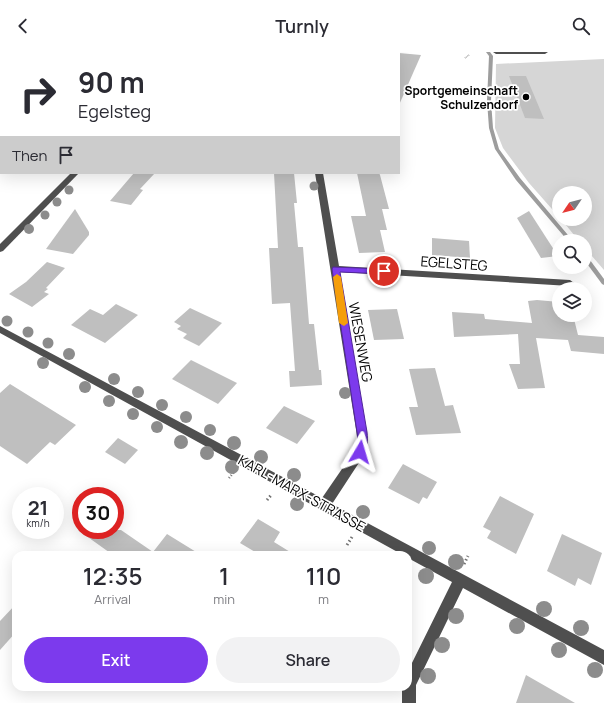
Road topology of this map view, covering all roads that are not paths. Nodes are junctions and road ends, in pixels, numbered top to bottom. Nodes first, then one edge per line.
1 (496, 52) edge
2 (504, 52) edge
3 (545, 52) edge
4 (74, 174) edge
5 (319, 174) edge
6 (0, 249) edge
7 (336, 269) junction
8 (553, 282) edge
9 (0, 329) edge
10 (324, 505) junction
11 (407, 551) edge
12 (412, 554) edge
13 (460, 580) junction
14 (604, 658) edge
15 (412, 680) edge
16 (410, 691) edge
17 (409, 703) edge

1 - 2 street
2 - 3 street
4 - 6 street
5 - 7 street, WIESENWEG
7 - 8 street, EGELSTEG
7 - 10 street, WIESENWEG
9 - 10 street, KARL-MARX-STRASSE
10 - 11 street, KARL-MARX-STRASSE
12 - 13 street, KARL-MARX-STRASSE
13 - 14 street, KARL-MARX-STRASSE
13 - 15 street
16 - 17 street

